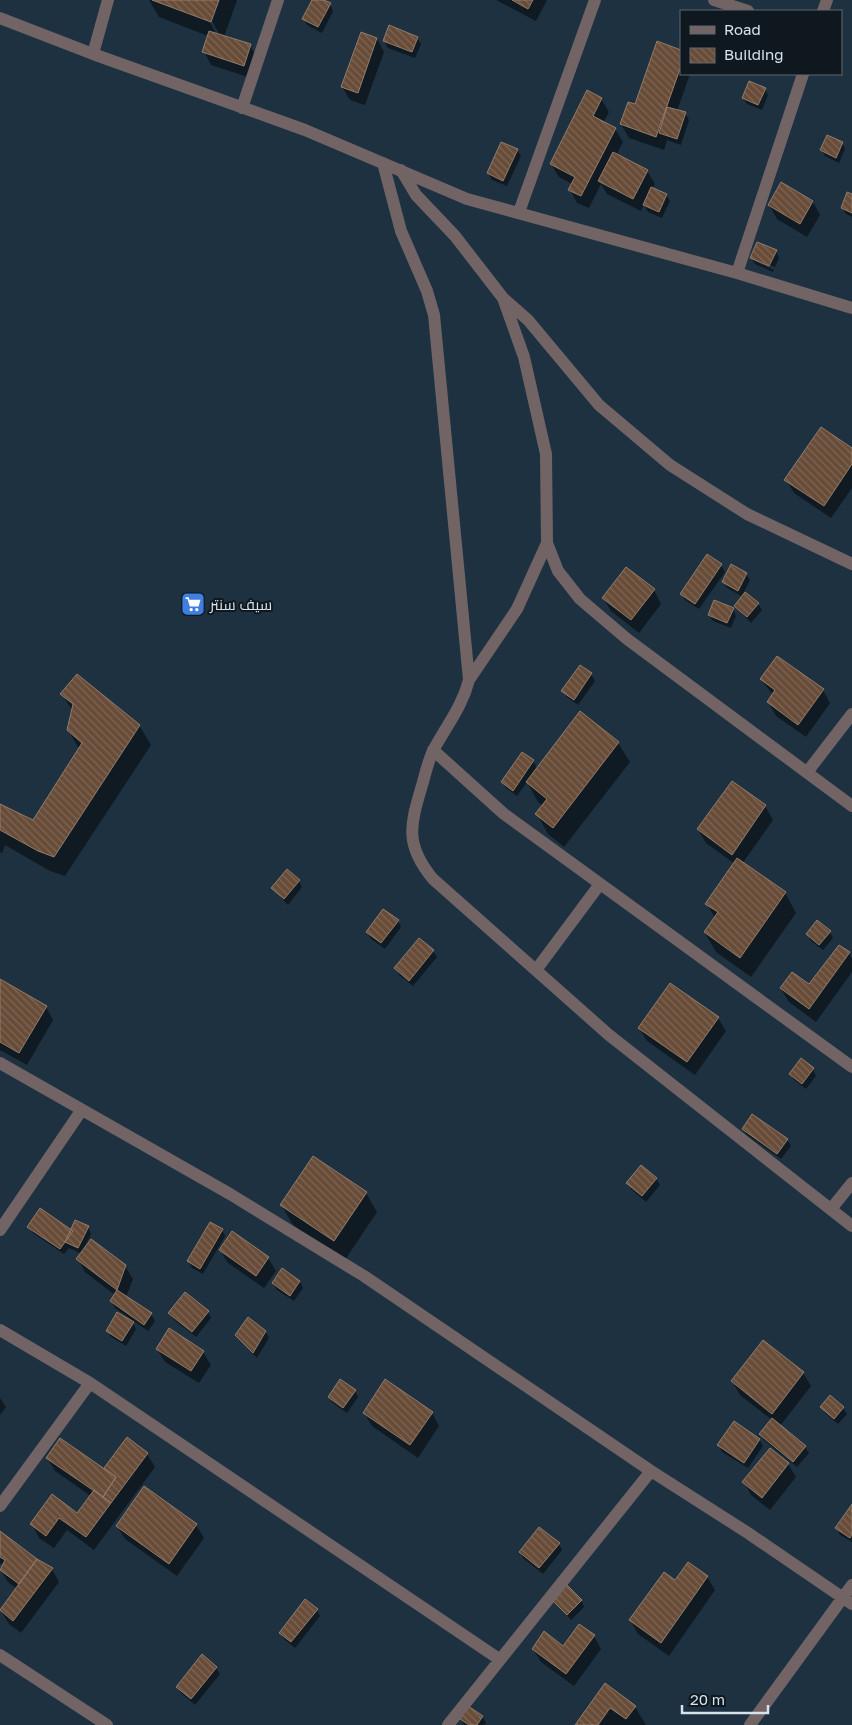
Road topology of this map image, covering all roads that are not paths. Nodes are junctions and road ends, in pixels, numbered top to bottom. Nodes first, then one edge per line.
1 (108, 0) edge
2 (278, 0) edge
3 (595, 0) edge
4 (714, 0) edge
5 (745, 10) edge
6 (0, 18) edge
7 (93, 54) junction
8 (803, 75) edge
9 (242, 108) junction
10 (383, 163) junction
11 (401, 170) junction
12 (519, 212) junction
13 (737, 273) junction
14 (502, 298) junction
15 (852, 308) edge
16 (547, 543) junction
17 (852, 564) edge
18 (469, 680) junction
19 (852, 714) edge
20 (433, 750) junction
21 (808, 771) junction
22 (852, 806) edge
23 (600, 884) junction
24 (536, 970) junction
25 (0, 1063) edge
26 (852, 1067) edge
27 (81, 1111) junction
28 (852, 1183) edge
29 (831, 1209) junction
30 (852, 1226) edge
31 (0, 1230) edge
32 (0, 1330) edge
33 (90, 1383) junction
34 (651, 1471) junction
35 (0, 1506) edge
36 (852, 1584) edge
37 (848, 1601) edge
38 (0, 1655) edge
39 (499, 1659) junction
40 (107, 1725) edge
41 (448, 1725) edge
42 (750, 1725) edge

1 - 7 street
2 - 9 street
3 - 12 street
4 - 5 street
6 - 7 street
7 - 9 street
8 - 13 street
9 - 10 street
10 - 11 street
10 - 18 street
11 - 12 street
11 - 14 street
12 - 13 street
13 - 15 street
14 - 16 street
14 - 17 street
16 - 18 street
16 - 21 street
18 - 20 street
19 - 21 street
20 - 23 street
20 - 24 street
21 - 22 street
23 - 24 street
23 - 26 street
24 - 29 street
25 - 27 street
27 - 31 street
27 - 34 street
28 - 29 street
29 - 30 street
32 - 33 street
33 - 35 street
33 - 39 street
34 - 37 street
34 - 39 street
36 - 37 street
37 - 42 street
38 - 40 street
39 - 41 street

